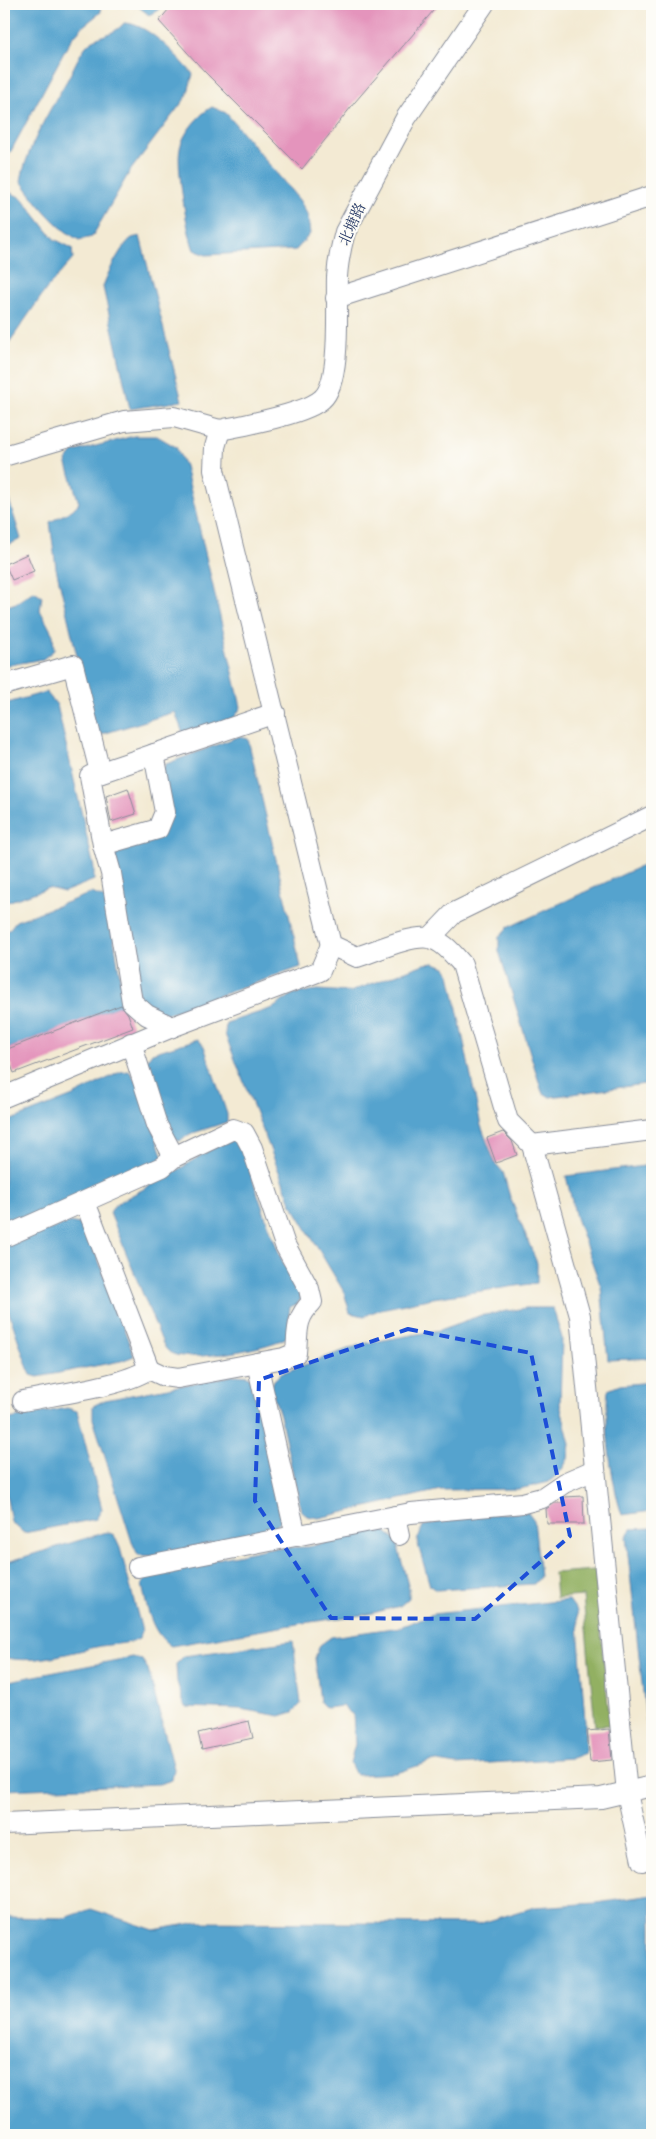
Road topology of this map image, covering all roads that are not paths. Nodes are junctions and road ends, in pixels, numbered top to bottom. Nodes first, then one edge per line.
1 (484, 4) edge
2 (652, 196) edge
3 (336, 298) junction
4 (220, 430) junction
5 (4, 456) edge
6 (4, 685) edge
7 (275, 713) junction
8 (154, 754) junction
9 (100, 772) junction
10 (652, 816) edge
11 (103, 845) junction
12 (430, 938) junction
13 (331, 945) junction
14 (172, 1027) junction
15 (131, 1043) junction
16 (4, 1098) edge
17 (652, 1130) edge
18 (532, 1145) junction
19 (174, 1157) junction
20 (85, 1202) junction
21 (4, 1237) edge
22 (257, 1363) junction
23 (149, 1369) junction
24 (23, 1402) dead end
25 (594, 1470) junction
26 (394, 1516) junction
27 (399, 1535) dead end
28 (296, 1536) junction
29 (138, 1567) dead end
30 (652, 1786) edge
31 (627, 1793) junction
32 (4, 1824) edge
33 (642, 1861) dead end

1 - 3 street, 北塘路
2 - 3 street
3 - 4 street, 北塘路
4 - 5 street
4 - 7 street
6 - 9 street
7 - 8 street
7 - 13 street
8 - 9 street
8 - 11 street
9 - 11 street
10 - 12 street
11 - 14 street
12 - 13 street
12 - 18 street
13 - 14 street
14 - 15 street
15 - 16 street
15 - 19 street
17 - 18 street
18 - 25 street
19 - 20 street
19 - 22 street
20 - 21 street
20 - 23 street
22 - 23 street
22 - 28 street
23 - 24 street
25 - 26 street
25 - 31 street
26 - 27 street
26 - 28 street
28 - 29 street
30 - 31 street
31 - 32 street
31 - 33 street

